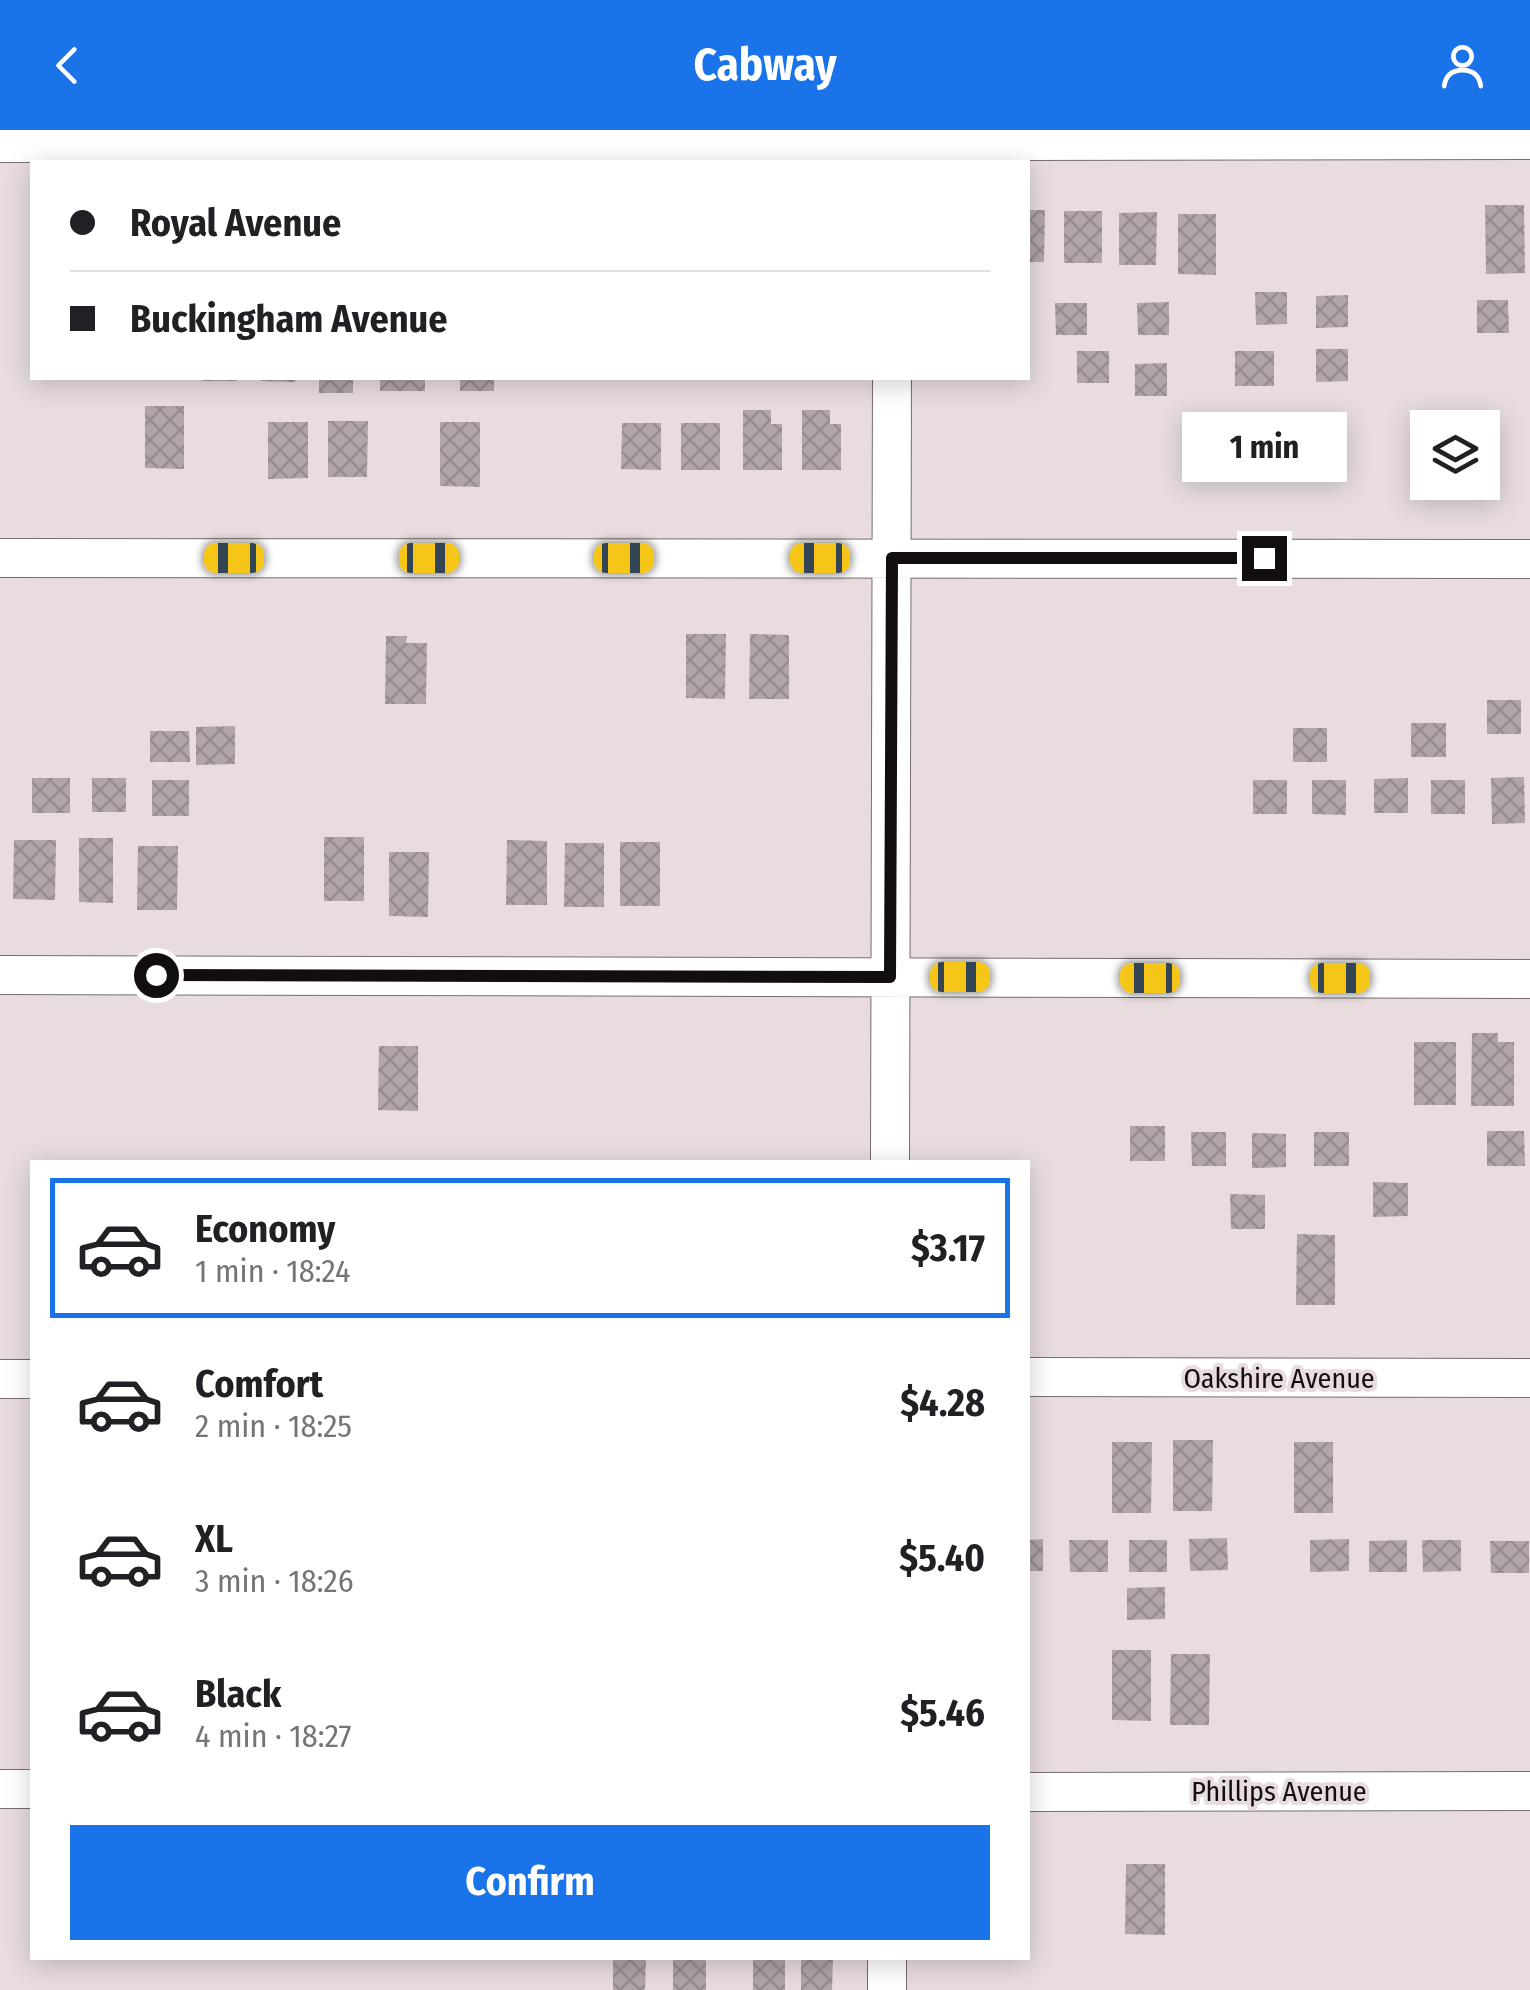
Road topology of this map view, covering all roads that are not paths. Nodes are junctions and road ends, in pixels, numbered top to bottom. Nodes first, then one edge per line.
1 (1530, 140) edge
2 (0, 142) edge
3 (893, 144) edge
4 (892, 380) edge
5 (0, 558) edge
6 (892, 558) junction
7 (1530, 559) edge
8 (0, 975) edge
9 (890, 977) junction
10 (1530, 979) edge
11 (890, 1160) edge
12 (1030, 1377) edge
13 (1530, 1378) edge
14 (0, 1380) edge
15 (30, 1380) edge
16 (0, 1789) edge
17 (30, 1789) edge
18 (1530, 1790) edge
19 (1030, 1792) edge
20 (887, 1960) edge
21 (887, 1990) edge

1 - 3 street
2 - 3 street
4 - 6 street
5 - 6 street
6 - 7 street
6 - 9 street
8 - 9 street
9 - 10 street
9 - 11 street
12 - 13 street, Oakshire Avenue
14 - 15 street
16 - 17 street
18 - 19 street, Phillips Avenue
20 - 21 street

